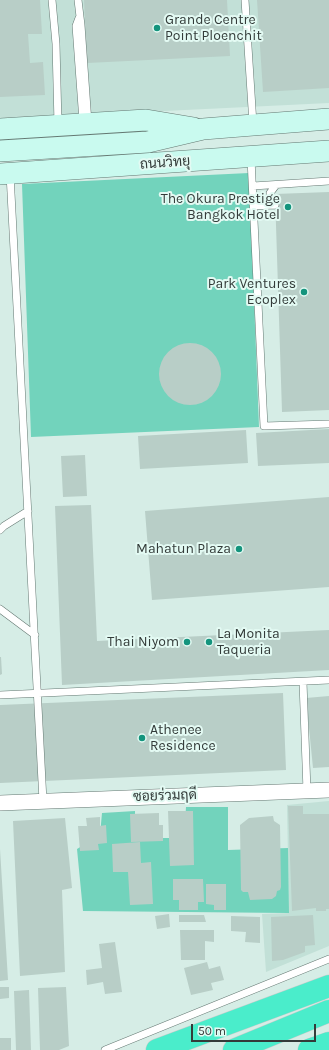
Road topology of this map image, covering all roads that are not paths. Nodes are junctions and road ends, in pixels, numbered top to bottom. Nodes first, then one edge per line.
1 (52, 0) edge
2 (78, 0) edge
3 (244, 0) edge
4 (329, 118) edge
5 (85, 123) junction
6 (58, 125) junction
7 (253, 125) junction
8 (0, 129) edge
9 (202, 129) junction
10 (0, 151) edge
11 (329, 151) edge
12 (251, 157) junction
13 (5, 173) edge
14 (329, 181) edge
15 (276, 185) junction
16 (253, 186) junction
17 (254, 206) junction
18 (329, 424) edge
19 (28, 511) junction
20 (0, 530) edge
21 (0, 609) edge
22 (35, 635) junction
23 (329, 680) edge
24 (303, 682) junction
25 (38, 694) junction
26 (0, 695) edge
27 (329, 790) edge
28 (307, 791) junction
29 (43, 801) junction
30 (0, 803) edge
31 (329, 959) edge
32 (329, 986) edge
33 (329, 1011) edge
34 (329, 1043) edge
35 (105, 1050) edge
36 (157, 1050) edge
37 (234, 1050) edge
38 (309, 1050) edge

1 - 6 lane
2 - 5 lane
3 - 7 lane
4 - 7 main road, ถนนวิทยุ
5 - 6 main road, ถนนวิทยุ
5 - 9 main road, ถนนวิทยุ
6 - 8 main road, ถนนวิทยุ
7 - 9 main road, ถนนวิทยุ
9 - 10 main road, ถนนวิทยุ
11 - 12 main road, ถนนวิทยุ
12 - 13 main road, ถนนวิทยุ
12 - 16 lane
13 - 19 lane
14 - 15 lane
15 - 16 lane
15 - 17 lane
16 - 17 lane
17 - 18 lane
19 - 20 lane
19 - 22 lane
21 - 22 lane
22 - 25 lane
23 - 24 lane
24 - 25 lane
24 - 28 lane
25 - 26 lane
25 - 29 lane
27 - 28 street, ซอยร่วมฤดี
28 - 29 street, ซอยร่วมฤดี
29 - 30 street, ซอยร่วมฤดี
31 - 35 lane
32 - 36 highway
33 - 37 highway
34 - 38 highway

